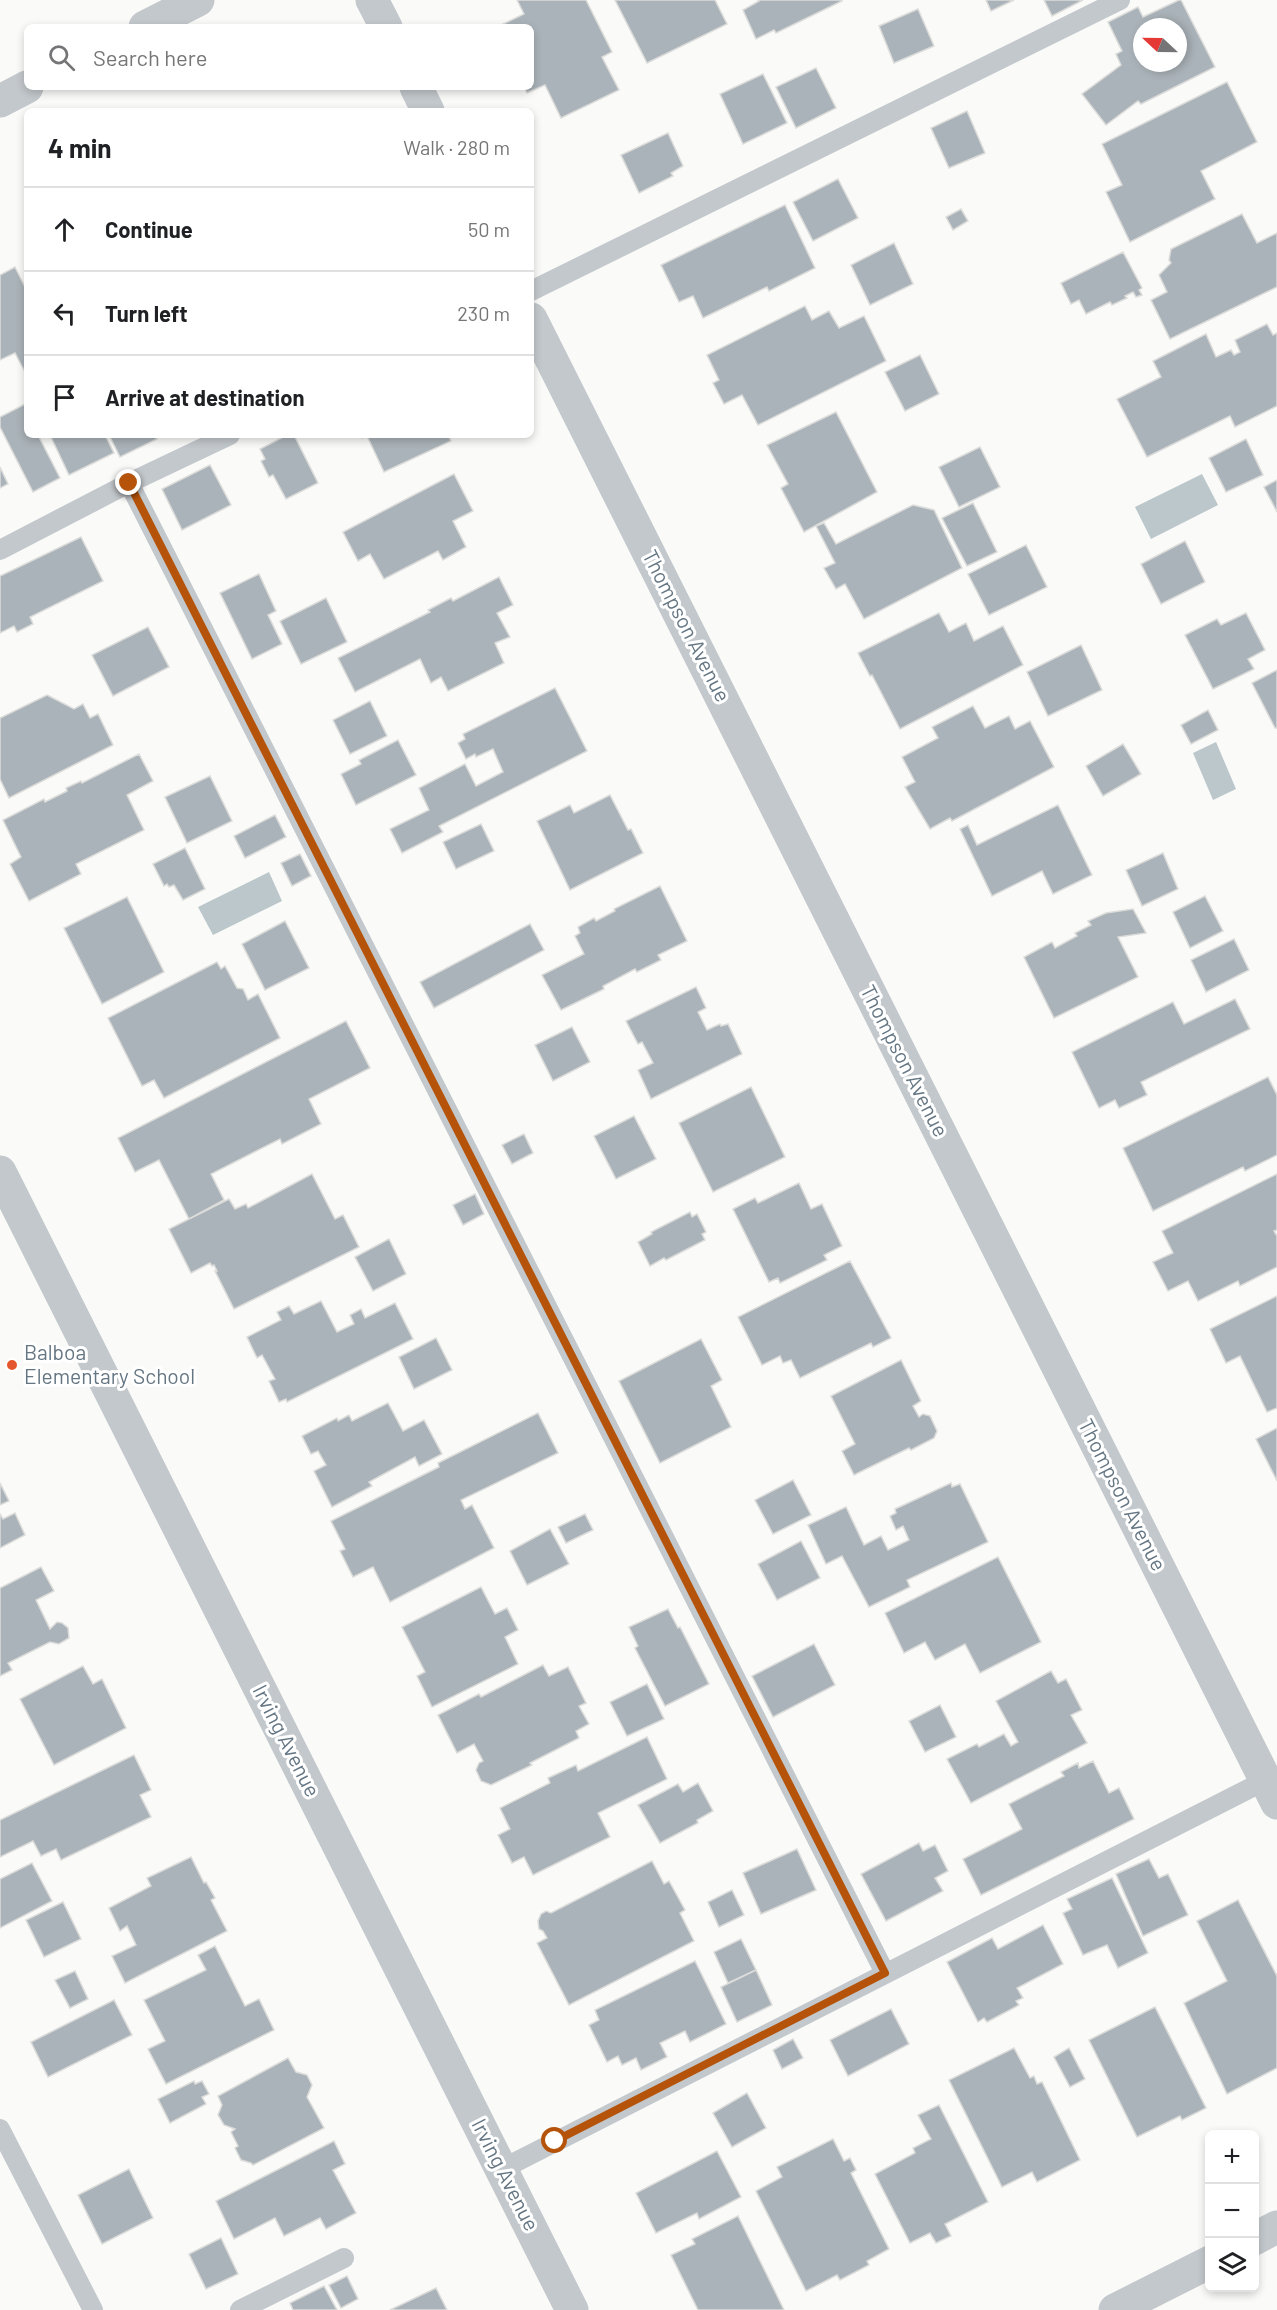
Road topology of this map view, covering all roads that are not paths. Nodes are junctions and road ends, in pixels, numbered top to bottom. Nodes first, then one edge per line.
1 (198, 0) edge
2 (372, 0) edge
3 (1120, 0) edge
4 (151, 24) edge
5 (384, 24) edge
6 (24, 88) edge
7 (418, 90) edge
8 (0, 100) edge
9 (426, 108) edge
10 (534, 290) edge
11 (534, 325) edge
12 (224, 438) edge
13 (129, 483) junction
14 (0, 550) edge
15 (0, 1172) edge
16 (1271, 1792) edge
17 (885, 1973) junction
18 (0, 2129) edge
19 (502, 2169) junction
20 (1277, 2228) edge
21 (1256, 2238) edge
22 (344, 2258) dead end
23 (1205, 2264) edge
24 (93, 2310) edge
25 (240, 2310) edge
26 (572, 2310) edge
27 (1115, 2310) edge

1 - 4 street
2 - 5 street
3 - 10 lane
6 - 8 street
7 - 9 street
11 - 16 street, Thompson Avenue
12 - 13 lane
13 - 14 lane
13 - 17 lane
15 - 19 street, Irving Avenue
16 - 17 lane
17 - 19 lane
18 - 24 lane
19 - 26 street, Irving Avenue
20 - 21 street
22 - 25 lane
23 - 27 street

